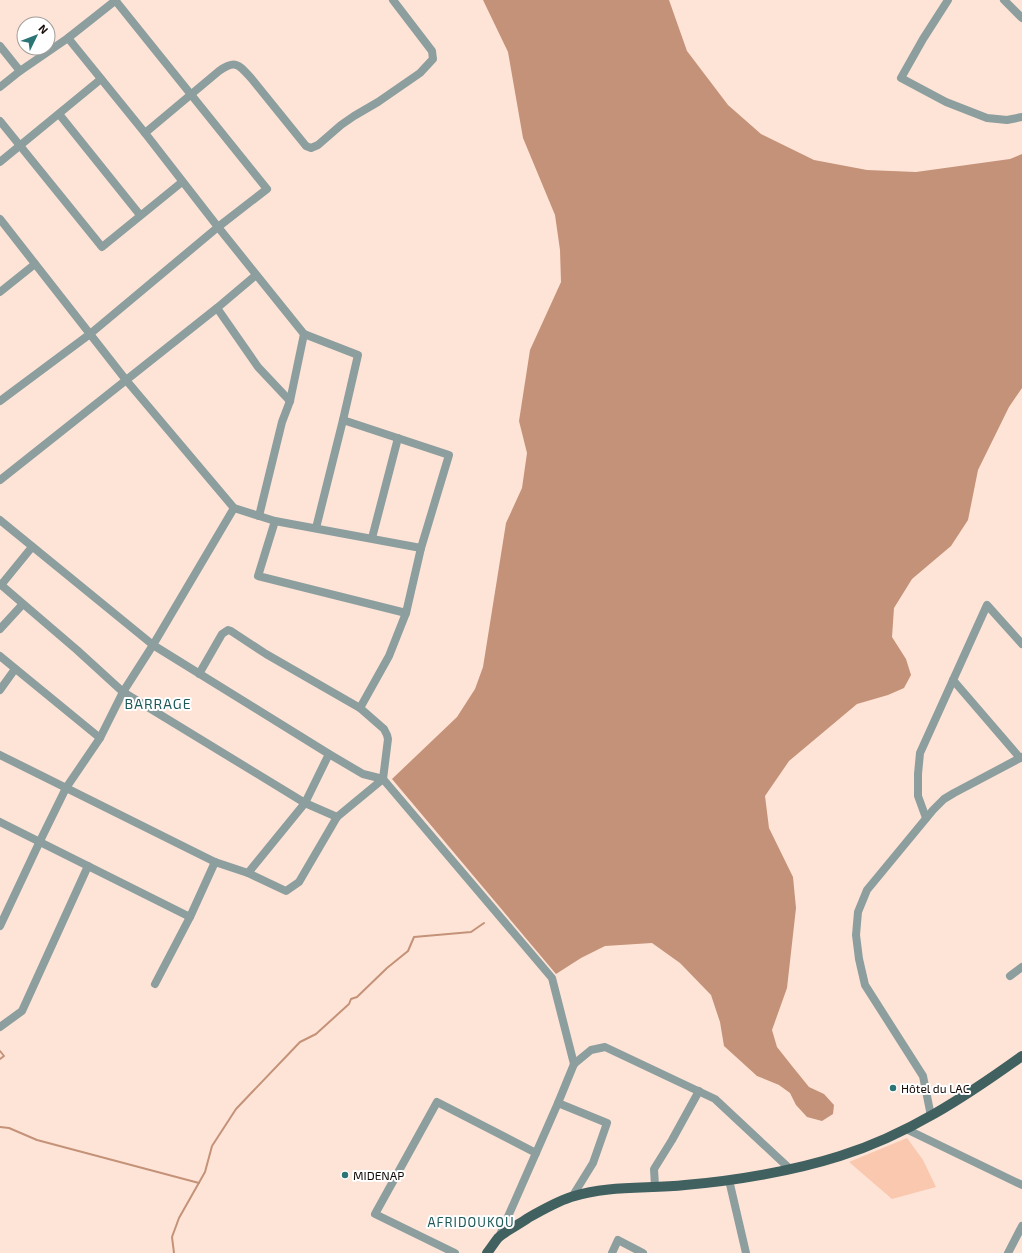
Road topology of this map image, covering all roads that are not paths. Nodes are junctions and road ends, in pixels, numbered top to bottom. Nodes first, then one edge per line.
1 (116, 0) edge
2 (393, 0) edge
3 (948, 0) edge
4 (1004, 0) edge
5 (1022, 18) edge
6 (68, 38) junction
7 (0, 46) edge
8 (20, 71) junction
9 (101, 79) junction
10 (0, 87) edge
11 (191, 94) junction
12 (59, 114) junction
13 (1022, 117) edge
14 (0, 121) edge
15 (145, 133) junction
16 (20, 146) junction
17 (0, 162) edge
18 (182, 182) junction
19 (140, 215) junction
20 (0, 220) edge
21 (218, 227) junction
22 (35, 264) junction
23 (256, 276) junction
24 (0, 292) edge
25 (217, 308) junction
26 (90, 334) junction
27 (304, 334) junction
28 (126, 380) junction
29 (290, 400) junction
30 (0, 401) edge
31 (343, 420) junction
32 (398, 438) junction
33 (0, 480) edge
34 (234, 508) junction
35 (259, 516) junction
36 (0, 520) edge
37 (275, 521) junction
38 (316, 528) junction
39 (372, 538) junction
40 (32, 546) junction
41 (421, 548) junction
42 (0, 585) edge
43 (22, 604) junction
44 (406, 613) junction
45 (0, 629) edge
46 (1022, 644) edge
47 (153, 645) junction
48 (0, 656) edge
49 (15, 669) junction
50 (199, 674) junction
51 (953, 680) junction
52 (0, 690) edge
53 (123, 692) junction
54 (360, 708) junction
55 (100, 738) junction
56 (329, 754) junction
57 (0, 755) edge
58 (1021, 757) edge
59 (383, 779) junction
60 (66, 788) junction
61 (305, 803) junction
62 (337, 817) junction
63 (926, 818) junction
64 (0, 822) edge
65 (40, 841) junction
66 (216, 862) junction
67 (88, 866) junction
68 (248, 873) junction
69 (190, 917) junction
70 (0, 926) edge
71 (1022, 967) edge
72 (1010, 976) dead end
73 (155, 984) dead end
74 (0, 1027) edge
75 (1022, 1056) edge
76 (574, 1064) junction
77 (699, 1091) junction
78 (558, 1103) junction
79 (931, 1116) junction
80 (906, 1129) junction
81 (536, 1154) junction
82 (790, 1169) junction
83 (729, 1180) junction
84 (1022, 1184) edge
85 (655, 1186) junction
86 (572, 1197) junction
87 (1022, 1226) edge
88 (499, 1237) junction
89 (455, 1253) edge
90 (487, 1253) edge
91 (612, 1253) edge
92 (643, 1253) edge
93 (746, 1253) edge
94 (1008, 1253) edge

1 - 6 street
1 - 11 street
2 - 11 street
3 - 13 street
4 - 5 street
6 - 8 street
6 - 9 street
7 - 8 street
8 - 10 street
9 - 12 street
9 - 15 street
11 - 15 street
11 - 21 street
12 - 16 street
12 - 19 street
14 - 16 street
15 - 18 street
16 - 17 street
16 - 19 street
18 - 19 street
18 - 21 street
20 - 22 street
21 - 23 street
21 - 26 street
22 - 24 street
22 - 26 street
23 - 25 street
23 - 27 street
25 - 28 street
25 - 29 street
26 - 28 street
26 - 30 street
27 - 29 street
27 - 31 street
28 - 33 street
28 - 34 street
29 - 35 street
31 - 32 street
31 - 38 street
32 - 39 street
32 - 41 street
34 - 35 street
34 - 47 street
35 - 37 street
36 - 40 street
37 - 38 street
37 - 44 street
38 - 39 street
39 - 41 street
40 - 42 street
40 - 47 street
41 - 44 street
42 - 43 street
43 - 45 street
43 - 53 street
44 - 54 street
46 - 51 street
47 - 50 street
47 - 53 street
48 - 49 street
49 - 52 street
49 - 55 street
50 - 54 street
50 - 56 street
51 - 58 street
51 - 63 street
53 - 55 street
53 - 61 street
54 - 59 street
55 - 60 street
56 - 59 street
56 - 61 street
57 - 60 street
58 - 63 street
59 - 62 street
59 - 76 street
60 - 65 street
60 - 66 street
61 - 62 street
61 - 68 street
62 - 68 street
63 - 79 street
64 - 65 street
65 - 67 street
65 - 70 street
66 - 68 street
66 - 69 street
67 - 69 street
67 - 74 street
69 - 73 street
71 - 72 street
75 - 79 main road
76 - 77 street
76 - 78 street
77 - 82 street
77 - 85 street
78 - 81 street
78 - 86 street
79 - 80 main road
80 - 82 main road
80 - 84 street
81 - 88 street
81 - 89 street
82 - 83 main road
83 - 85 main road
83 - 93 street
85 - 86 main road
86 - 88 main road
87 - 94 street
88 - 90 main road
91 - 92 street

